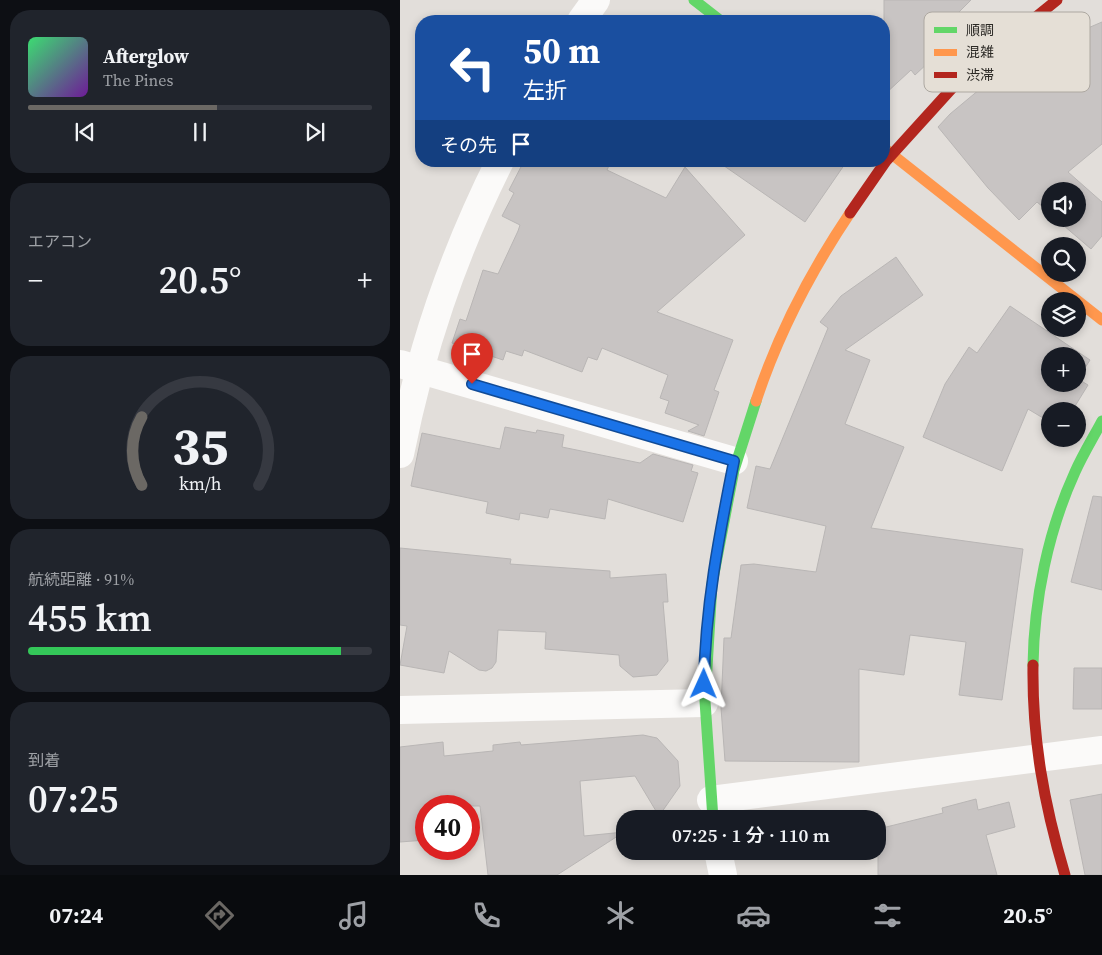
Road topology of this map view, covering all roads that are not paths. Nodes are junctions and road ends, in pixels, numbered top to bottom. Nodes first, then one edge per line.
1 (596, 0) edge
2 (694, 0) edge
3 (1057, 0) edge
4 (1040, 12) edge
5 (585, 15) edge
6 (713, 15) edge
7 (946, 92) edge
8 (890, 148) edge
9 (890, 153) edge
10 (497, 167) edge
11 (877, 167) edge
12 (1102, 320) edge
13 (410, 367) edge
14 (1102, 422) edge
15 (400, 454) edge
16 (734, 461) junction
17 (704, 703) junction
18 (400, 710) edge
19 (1102, 750) edge
20 (1036, 758) junction
21 (712, 809) edge
22 (720, 860) edge
23 (723, 875) edge
24 (1065, 875) edge

1 - 5 street
2 - 6 street
3 - 4 street
7 - 8 street
9 - 12 street
10 - 13 street
11 - 16 street
13 - 15 street
13 - 16 street
14 - 20 street
16 - 17 street
17 - 18 street
17 - 21 street
19 - 20 street
20 - 21 street
20 - 24 street
22 - 23 street

